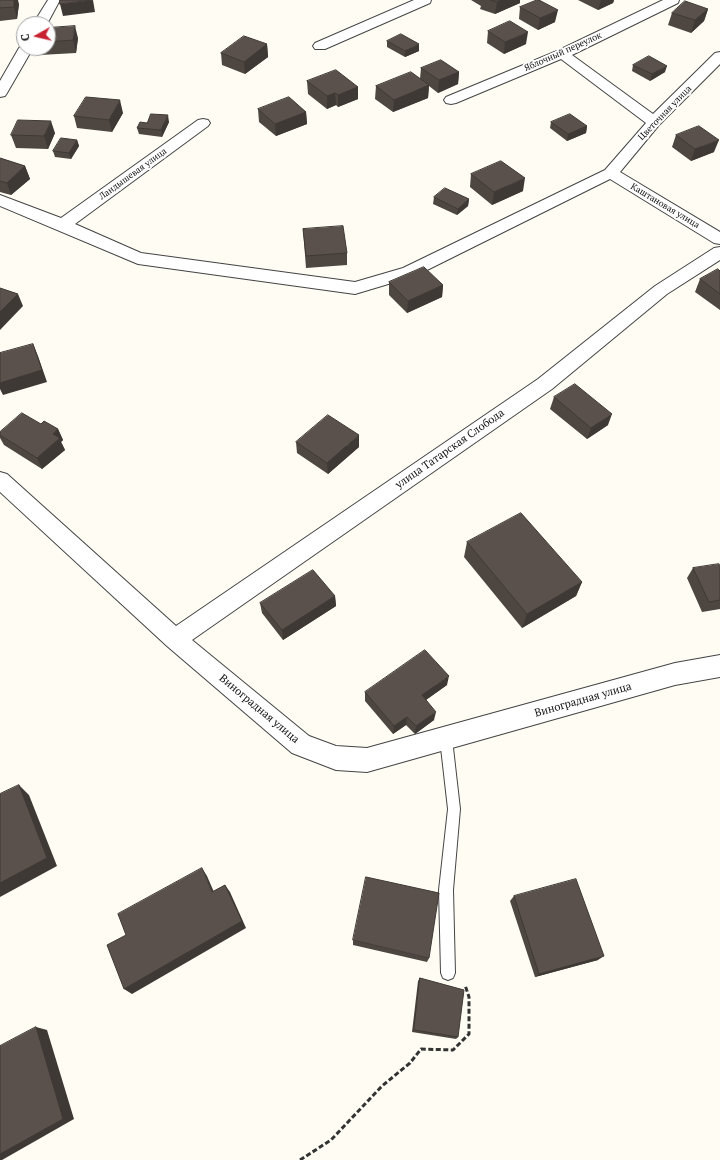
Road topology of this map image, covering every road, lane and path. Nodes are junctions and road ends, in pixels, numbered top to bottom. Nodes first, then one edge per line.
1 (54, 0) edge
2 (425, 0) edge
3 (673, 0) edge
4 (45, 16) edge
5 (320, 46) dead end
6 (562, 54) junction
7 (21, 56) edge
8 (720, 56) edge
9 (0, 94) edge
10 (452, 100) dead end
11 (654, 122) junction
12 (203, 123) dead end
13 (611, 173) junction
14 (0, 200) edge
15 (63, 225) junction
16 (720, 239) edge
17 (720, 252) edge
18 (0, 480) edge
19 (175, 639) junction
20 (720, 666) edge
21 (446, 739) junction
22 (448, 973) joint
23 (300, 1160) edge

1 - 4 street
2 - 5 street
3 - 6 street, Яблочный переулок
6 - 10 street, Яблочный переулок
6 - 11 street
7 - 9 street
8 - 11 street, Цветочная улица
11 - 13 street, Цветочная улица
12 - 15 street, Ландышевая улица
13 - 15 street
13 - 16 street, Каштановая улица
14 - 15 street
17 - 19 street, улица Татарская Слобода
18 - 19 street, Виноградная улица
19 - 21 street, Виноградная улица
20 - 21 street, Виноградная улица
21 - 22 lane
22 - 23 path

